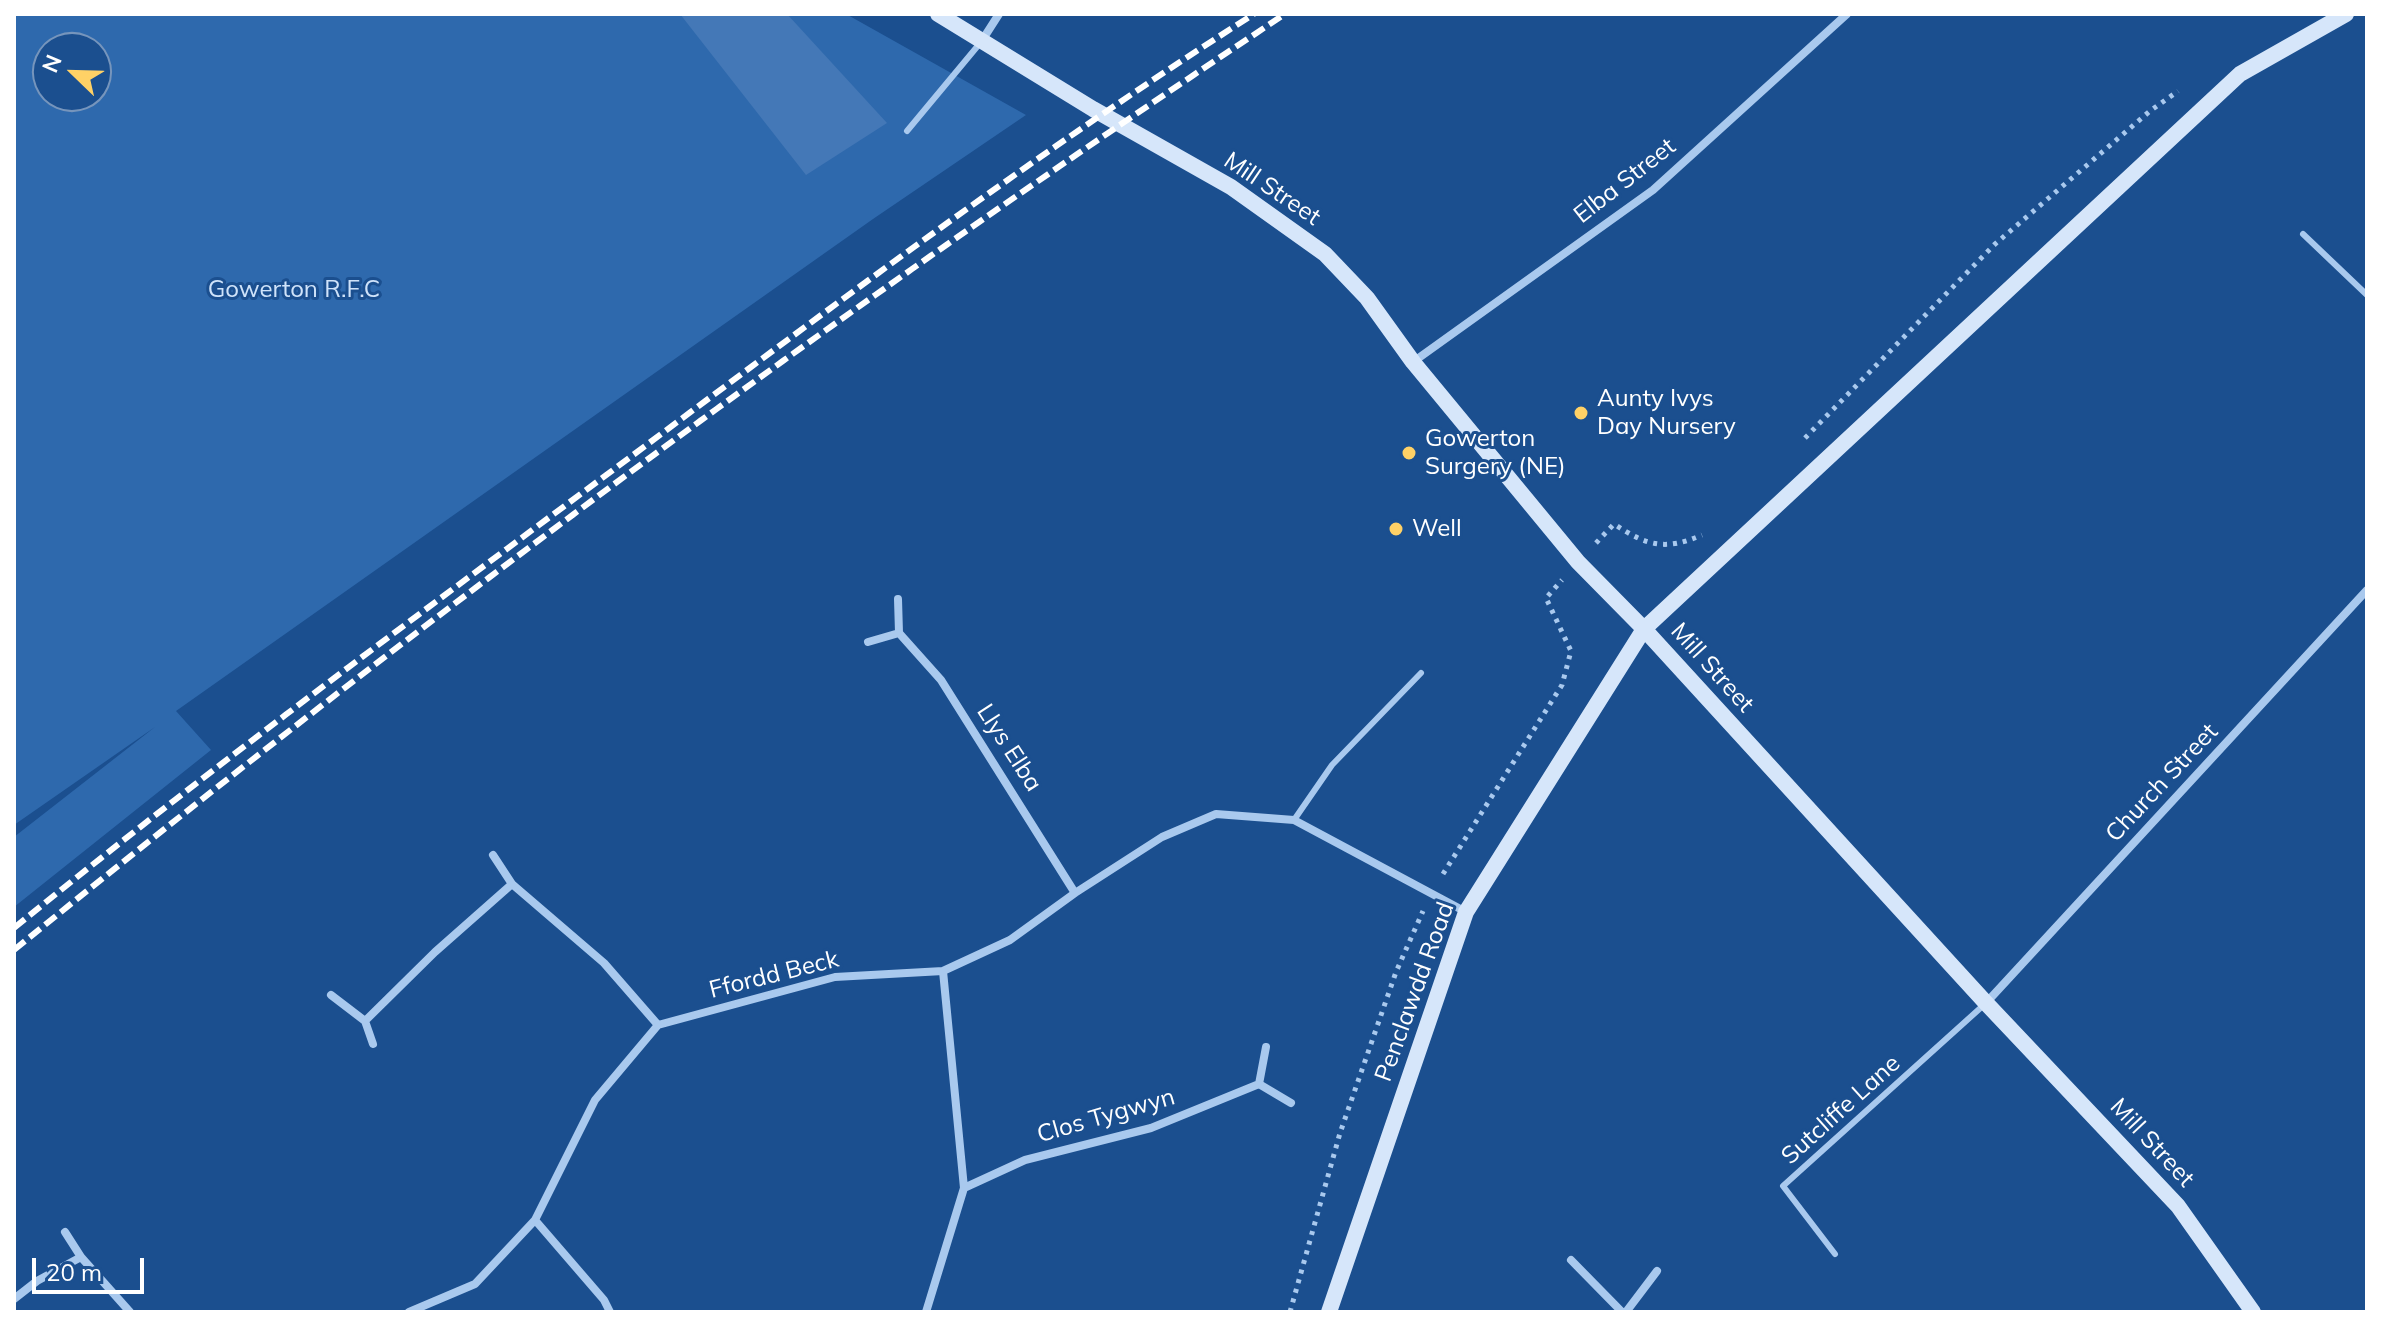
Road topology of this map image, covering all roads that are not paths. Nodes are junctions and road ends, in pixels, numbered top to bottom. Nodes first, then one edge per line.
1 (938, 14) edge
2 (999, 14) edge
3 (1847, 14) edge
4 (2346, 14) edge
5 (983, 39) junction
6 (907, 131) dead end
7 (2303, 234) dead end
8 (2367, 295) edge
9 (1413, 362) junction
10 (2367, 590) edge
11 (898, 599) dead end
12 (1644, 629) junction
13 (899, 633) junction
14 (868, 642) dead end
15 (1421, 673) dead end
16 (1294, 820) junction
17 (493, 855) dead end
18 (512, 884) junction
19 (1075, 893) junction
20 (1466, 912) junction
21 (943, 971) junction
22 (331, 995) dead end
23 (1986, 1003) junction
24 (365, 1021) junction
25 (658, 1025) junction
26 (373, 1044) dead end
27 (1266, 1047) dead end
28 (1259, 1084) junction
29 (1291, 1103) dead end
30 (964, 1188) junction
31 (535, 1220) junction
32 (65, 1232) dead end
33 (1835, 1254) dead end
34 (81, 1257) junction
35 (1571, 1260) dead end
36 (1657, 1271) dead end
37 (14, 1299) edge
38 (130, 1312) edge
39 (409, 1312) edge
40 (610, 1312) edge
41 (926, 1312) edge
42 (1329, 1312) edge
43 (1624, 1312) edge
44 (2253, 1312) edge

1 - 5 main road, Mill Street
2 - 5 street
3 - 9 street, Elba Street
4 - 12 main road, Penclawdd Road
5 - 6 lane
5 - 9 main road, Mill Street
7 - 8 lane
9 - 12 main road, Mill Street
10 - 23 street, Church Street
11 - 13 street
12 - 20 main road, Penclawdd Road
12 - 23 main road, Mill Street
13 - 14 street
13 - 19 street, Llys Elba
15 - 16 lane
16 - 19 street, Ffordd Beck
16 - 20 street, Ffordd Beck
17 - 18 street
18 - 24 street
18 - 25 street
19 - 21 street, Ffordd Beck
20 - 42 main road, Penclawdd Road
21 - 25 street, Ffordd Beck
21 - 30 street
22 - 24 street
23 - 33 lane, Sutcliffe Lane
23 - 44 main road, Mill Street
24 - 26 street
25 - 31 street
27 - 28 street
28 - 29 street
28 - 30 street, Clos Tygwyn
30 - 41 street
31 - 39 street
31 - 40 street
32 - 34 street
34 - 37 street
34 - 38 street
35 - 43 street
36 - 43 street

